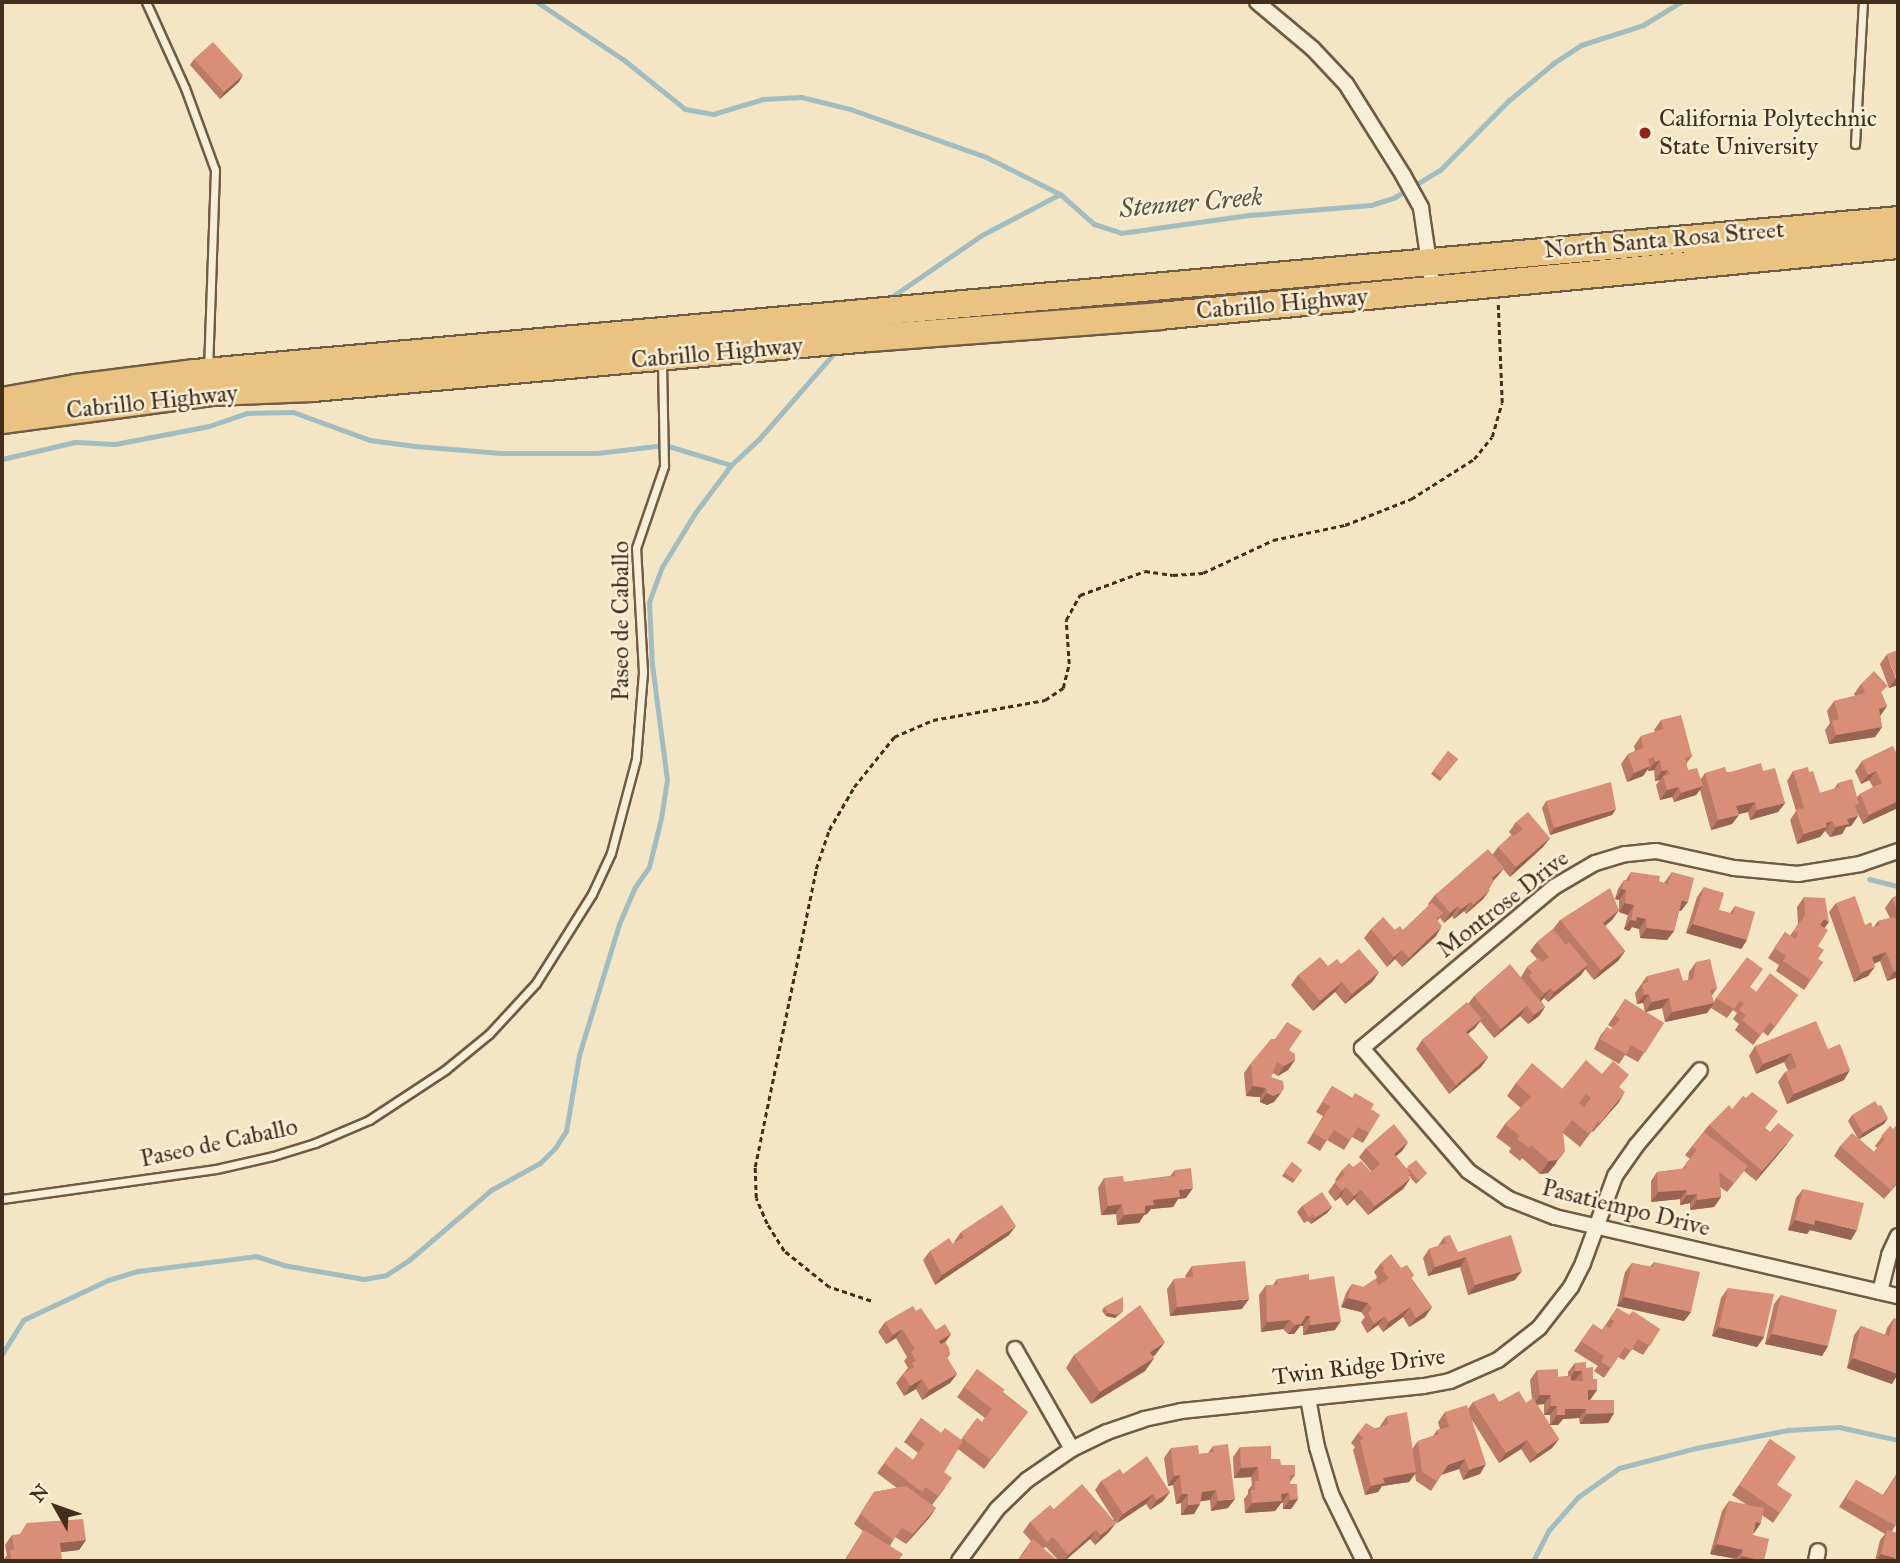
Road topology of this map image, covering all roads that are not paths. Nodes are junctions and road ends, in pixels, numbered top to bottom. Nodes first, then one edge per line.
1 (146, 2) edge
2 (1257, 2) edge
3 (1863, 2) edge
4 (1855, 144) dead end
5 (1898, 220) edge
6 (1898, 245) edge
7 (1430, 261) junction
8 (1433, 290) junction
9 (662, 359) junction
10 (208, 372) junction
11 (2, 401) edge
12 (2, 420) edge
13 (1898, 851) edge
14 (1363, 1048) joint
15 (1700, 1070) dead end
16 (2, 1199) edge
17 (1596, 1226) junction
18 (1898, 1236) edge
19 (1880, 1292) junction
20 (1898, 1296) edge
21 (1015, 1349) dead end
22 (1308, 1398) junction
23 (1073, 1449) junction
24 (959, 1561) edge
25 (1364, 1561) edge

1 - 10 lane
2 - 7 street
3 - 4 lane
5 - 7 highway, North Santa Rosa Street
6 - 8 highway, North Santa Rosa Street
7 - 8 street
7 - 10 highway, Cabrillo Highway
8 - 9 highway, Cabrillo Highway
9 - 12 highway, Cabrillo Highway
9 - 16 lane, Paseo de Caballo
10 - 11 highway, Cabrillo Highway
13 - 14 street, Montrose Drive
14 - 17 street, Pasatiempo Drive
15 - 17 street, Twin Ridge Drive
17 - 19 street, Pasatiempo Drive
17 - 22 street, Twin Ridge Drive
18 - 19 street
19 - 20 street, Pasatiempo Drive
21 - 23 street
22 - 23 street, Twin Ridge Drive
22 - 25 street
23 - 24 street, Twin Ridge Drive

